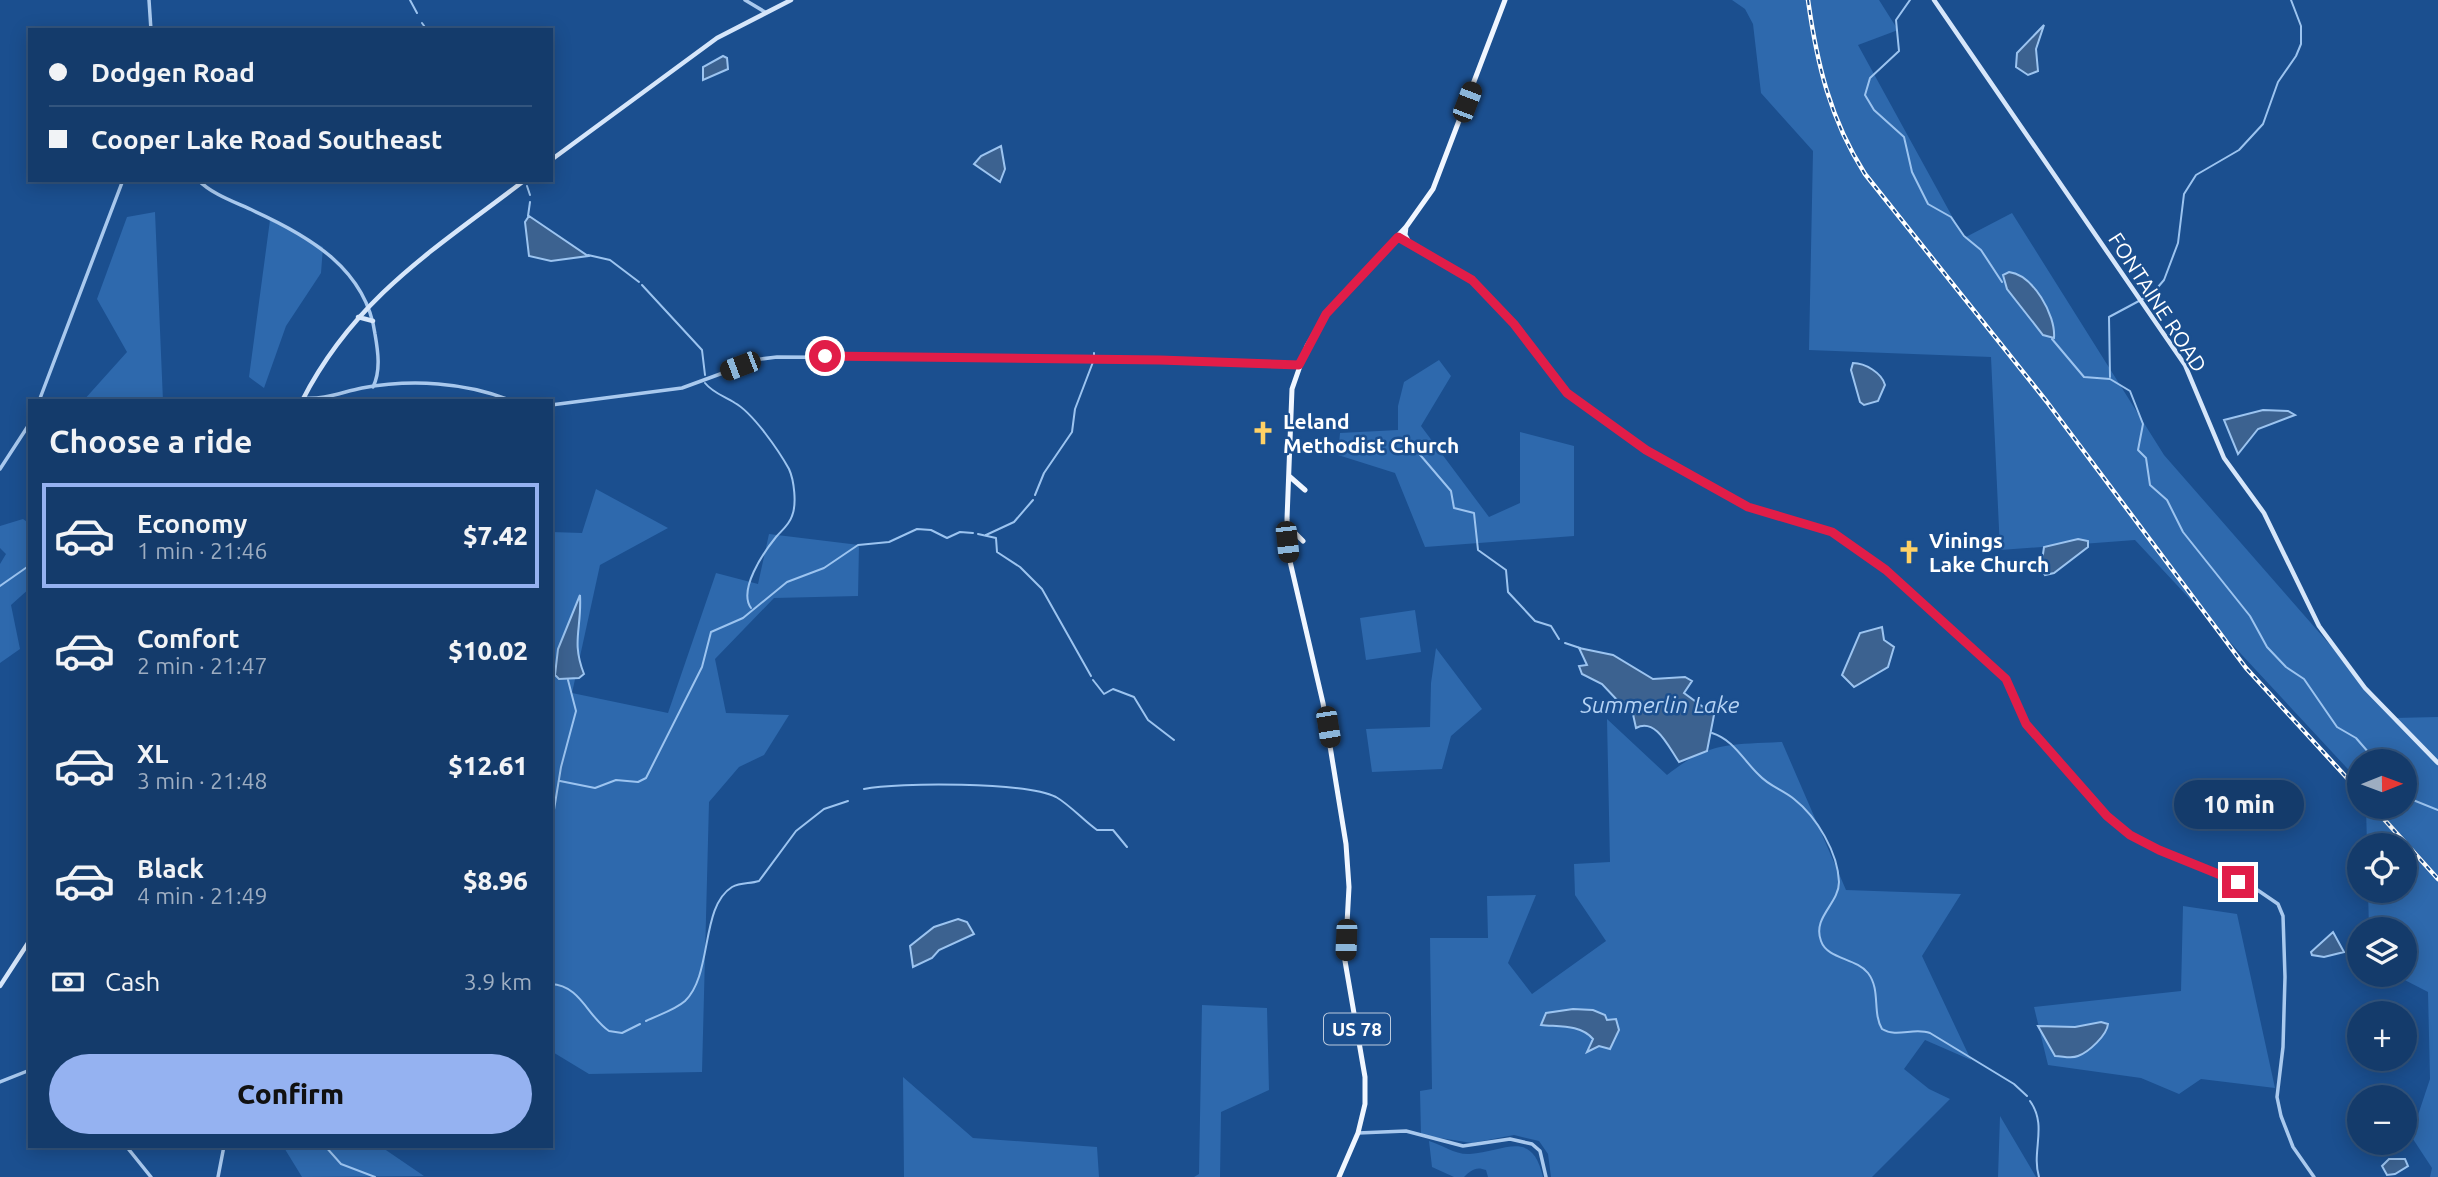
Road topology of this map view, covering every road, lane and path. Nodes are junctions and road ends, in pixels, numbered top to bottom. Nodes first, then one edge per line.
1 (149, 0) edge
2 (745, 0) edge
3 (791, 0) edge
4 (1504, 0) edge
5 (1934, 0) edge
6 (765, 12) junction
7 (151, 28) edge
8 (553, 159) edge
9 (122, 182) edge
10 (201, 182) edge
11 (522, 182) edge
12 (1406, 228) junction
13 (1398, 237) junction
14 (1410, 244) junction
15 (367, 305) junction
16 (357, 317) junction
17 (373, 321) junction
18 (1299, 365) junction
19 (373, 387) junction
20 (40, 399) edge
21 (302, 399) edge
22 (507, 399) edge
23 (553, 405) edge
24 (28, 426) edge
25 (0, 469) edge
26 (1288, 475) junction
27 (1305, 490) dead end
28 (1287, 525) junction
29 (1303, 541) dead end
30 (2438, 763) edge
31 (28, 943) edge
32 (0, 986) edge
33 (28, 1071) edge
34 (0, 1082) edge
35 (1358, 1133) junction
36 (128, 1148) edge
37 (224, 1148) edge
38 (151, 1177) edge
39 (218, 1177) edge
40 (1339, 1177) edge
41 (1546, 1177) edge
42 (2314, 1177) edge

1 - 7 street
2 - 6 street
3 - 6 main road
4 - 12 main road, US 78
5 - 30 main road, FONTAINE ROAD
6 - 8 main road
9 - 20 street
10 - 15 street
11 - 15 main road
12 - 13 main road, US 78
12 - 14 main road
13 - 14 street
13 - 18 main road, US 78
14 - 42 street
15 - 16 main road
15 - 17 street
16 - 17 main road
16 - 21 main road
17 - 19 street
18 - 23 street
18 - 26 main road, US 78
19 - 21 street
19 - 22 street
24 - 25 street
26 - 27 main road
26 - 28 main road, US 78
28 - 29 main road
28 - 35 main road, US 78
31 - 32 main road
33 - 34 street
35 - 40 main road, US 78
35 - 41 street
36 - 38 street
37 - 39 street

